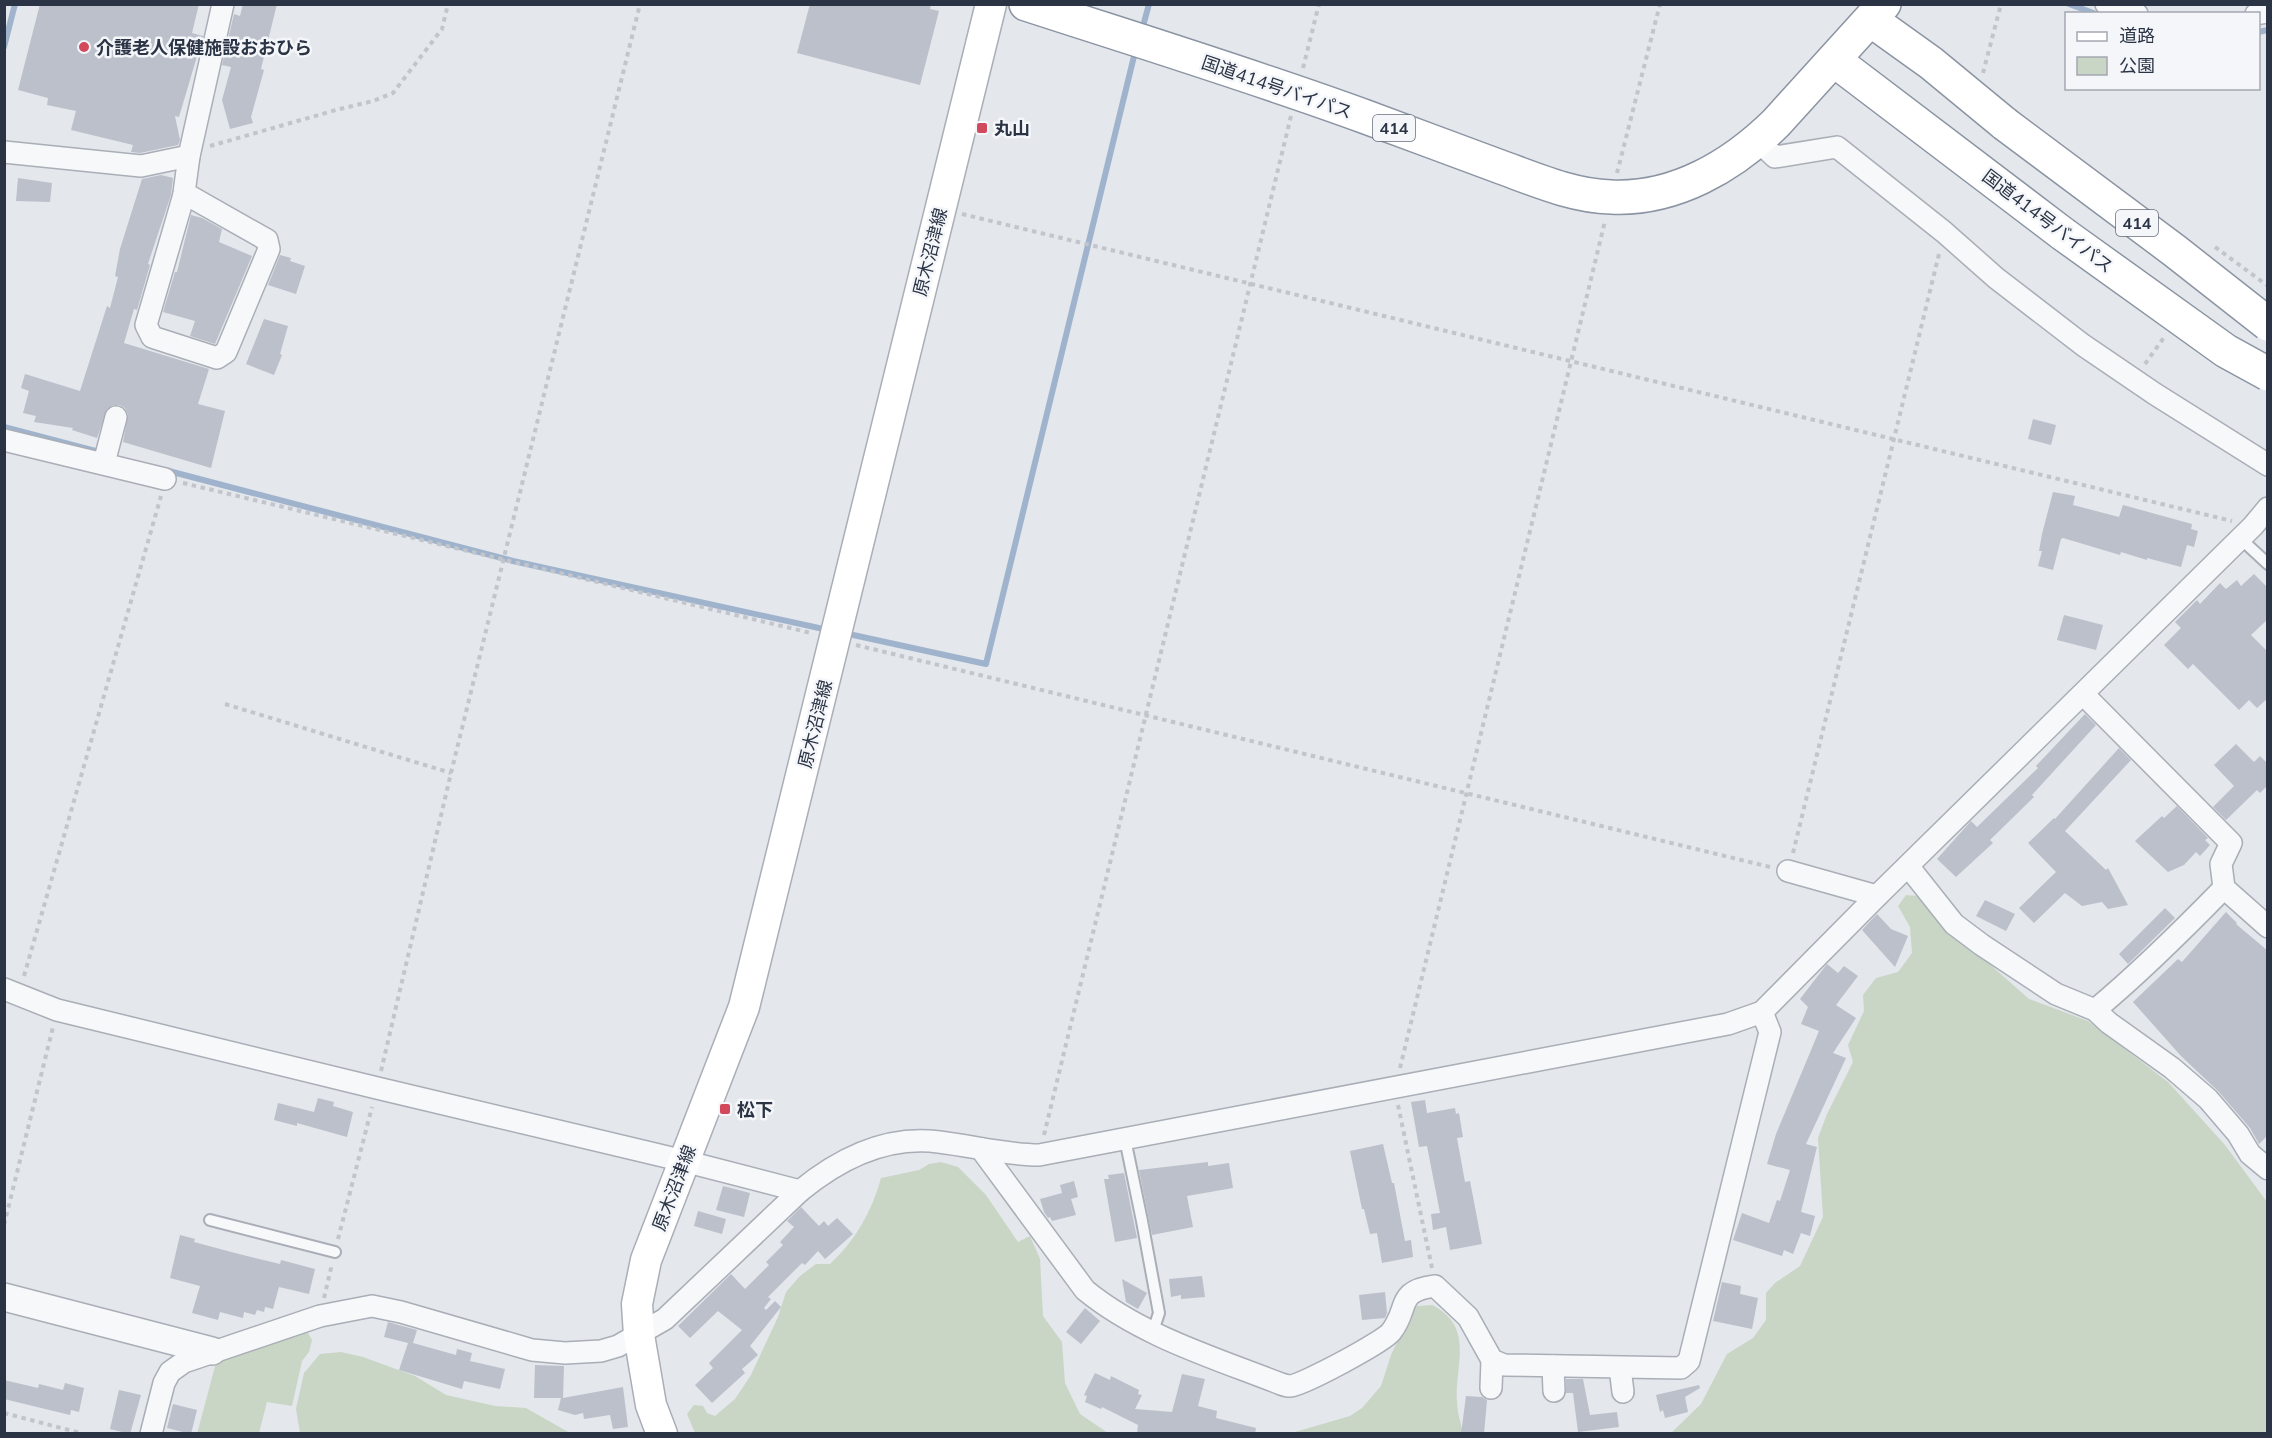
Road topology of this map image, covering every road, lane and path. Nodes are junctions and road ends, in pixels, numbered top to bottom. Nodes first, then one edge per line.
1 (223, 4) edge
2 (448, 4) edge
3 (640, 4) edge
4 (991, 4) edge
5 (1026, 4) edge
6 (1319, 4) edge
7 (2001, 4) edge
8 (2106, 4) edge
9 (1878, 12) edge
10 (2131, 12) edge
11 (1834, 60) junction
12 (1982, 77) dead end
13 (1297, 92) junction
14 (1758, 141) junction
15 (4, 152) edge
16 (189, 156) junction
17 (184, 193) junction
18 (941, 208) junction
19 (1944, 232) junction
20 (2206, 241) dead end
21 (1250, 284) junction
22 (2268, 286) edge
23 (2268, 324) edge
24 (1572, 362) junction
25 (2268, 374) edge
26 (116, 417) dead end
27 (1892, 439) junction
28 (4, 440) edge
29 (104, 463) junction
30 (2268, 465) edge
31 (165, 479) junction
32 (2268, 508) edge
33 (2247, 532) junction
34 (504, 559) junction
35 (2268, 564) edge
36 (836, 639) junction
37 (2083, 694) junction
38 (225, 704) dead end
39 (1145, 717) junction
40 (452, 773) junction
41 (1467, 795) junction
42 (1908, 866) junction
43 (1788, 871) junction
44 (2224, 888) junction
45 (1877, 896) junction
46 (2268, 927) edge
47 (11, 991) edge
48 (57, 1010) junction
49 (2095, 1010) junction
50 (1762, 1012) junction
51 (377, 1089) junction
52 (1395, 1089) junction
53 (1125, 1139) junction
54 (981, 1149) junction
55 (1039, 1155) junction
56 (684, 1161) junction
57 (2268, 1169) edge
58 (800, 1191) junction
59 (210, 1220) dead end
60 (4, 1225) edge
61 (334, 1252) junction
62 (1435, 1286) junction
63 (4, 1297) edge
64 (320, 1316) junction
65 (1153, 1331) junction
66 (639, 1335) junction
67 (212, 1351) junction
68 (1492, 1360) junction
69 (1553, 1366) junction
70 (1620, 1368) junction
71 (1491, 1388) dead end
72 (1554, 1391) dead end
73 (1623, 1392) dead end
74 (4, 1413) edge
75 (84, 1434) edge
76 (151, 1434) edge
77 (662, 1434) edge

1 - 16 street
2 - 16 path
3 - 34 path
4 - 18 main road, 原木沼津線
5 - 13 highway, 国道414号バイパス / 414
6 - 13 path
7 - 12 path
8 - 10 street
9 - 11 highway, 国道414号バイパス / 414
9 - 23 highway, 国道414号バイパス / 414, bridge
11 - 14 highway, 国道414号バイパス / 414
11 - 25 highway, 国道414号バイパス, bridge
13 - 14 highway, 国道414号バイパス / 414
13 - 21 path
14 - 19 street
15 - 16 street
16 - 17 street
17 - 17 street
18 - 21 path
18 - 36 main road, 原木沼津線
19 - 27 path
19 - 30 street
20 - 22 path
21 - 24 path
21 - 39 path
24 - 27 path
24 - 41 path
26 - 29 street
27 - 33 path
27 - 43 path
28 - 29 street
29 - 31 street
31 - 34 path
31 - 47 path
32 - 33 street
33 - 35 lane
33 - 37 street
34 - 36 path
34 - 40 path
36 - 39 path
36 - 56 main road, 原木沼津線
37 - 42 street
37 - 44 street
38 - 40 path
39 - 41 path
39 - 55 path
40 - 51 path
41 - 43 path
41 - 52 path
42 - 45 street
42 - 49 street
43 - 45 street
44 - 46 street
44 - 49 street
45 - 50 street
47 - 48 street
48 - 51 street
48 - 60 path
49 - 57 street
50 - 52 street
50 - 70 street
51 - 56 street
51 - 61 path
52 - 53 street
52 - 62 path
53 - 55 street
53 - 65 lane
54 - 55 street
54 - 58 street
54 - 65 street
56 - 58 street
56 - 66 main road, 原木沼津線
58 - 66 street
59 - 61 lane
61 - 64 path
62 - 65 street
62 - 68 street
63 - 67 street
64 - 66 street
64 - 67 street
66 - 77 main road, 原木沼津線
67 - 76 street
68 - 69 street
68 - 71 street
69 - 70 street
69 - 72 street
70 - 73 street
74 - 75 path

